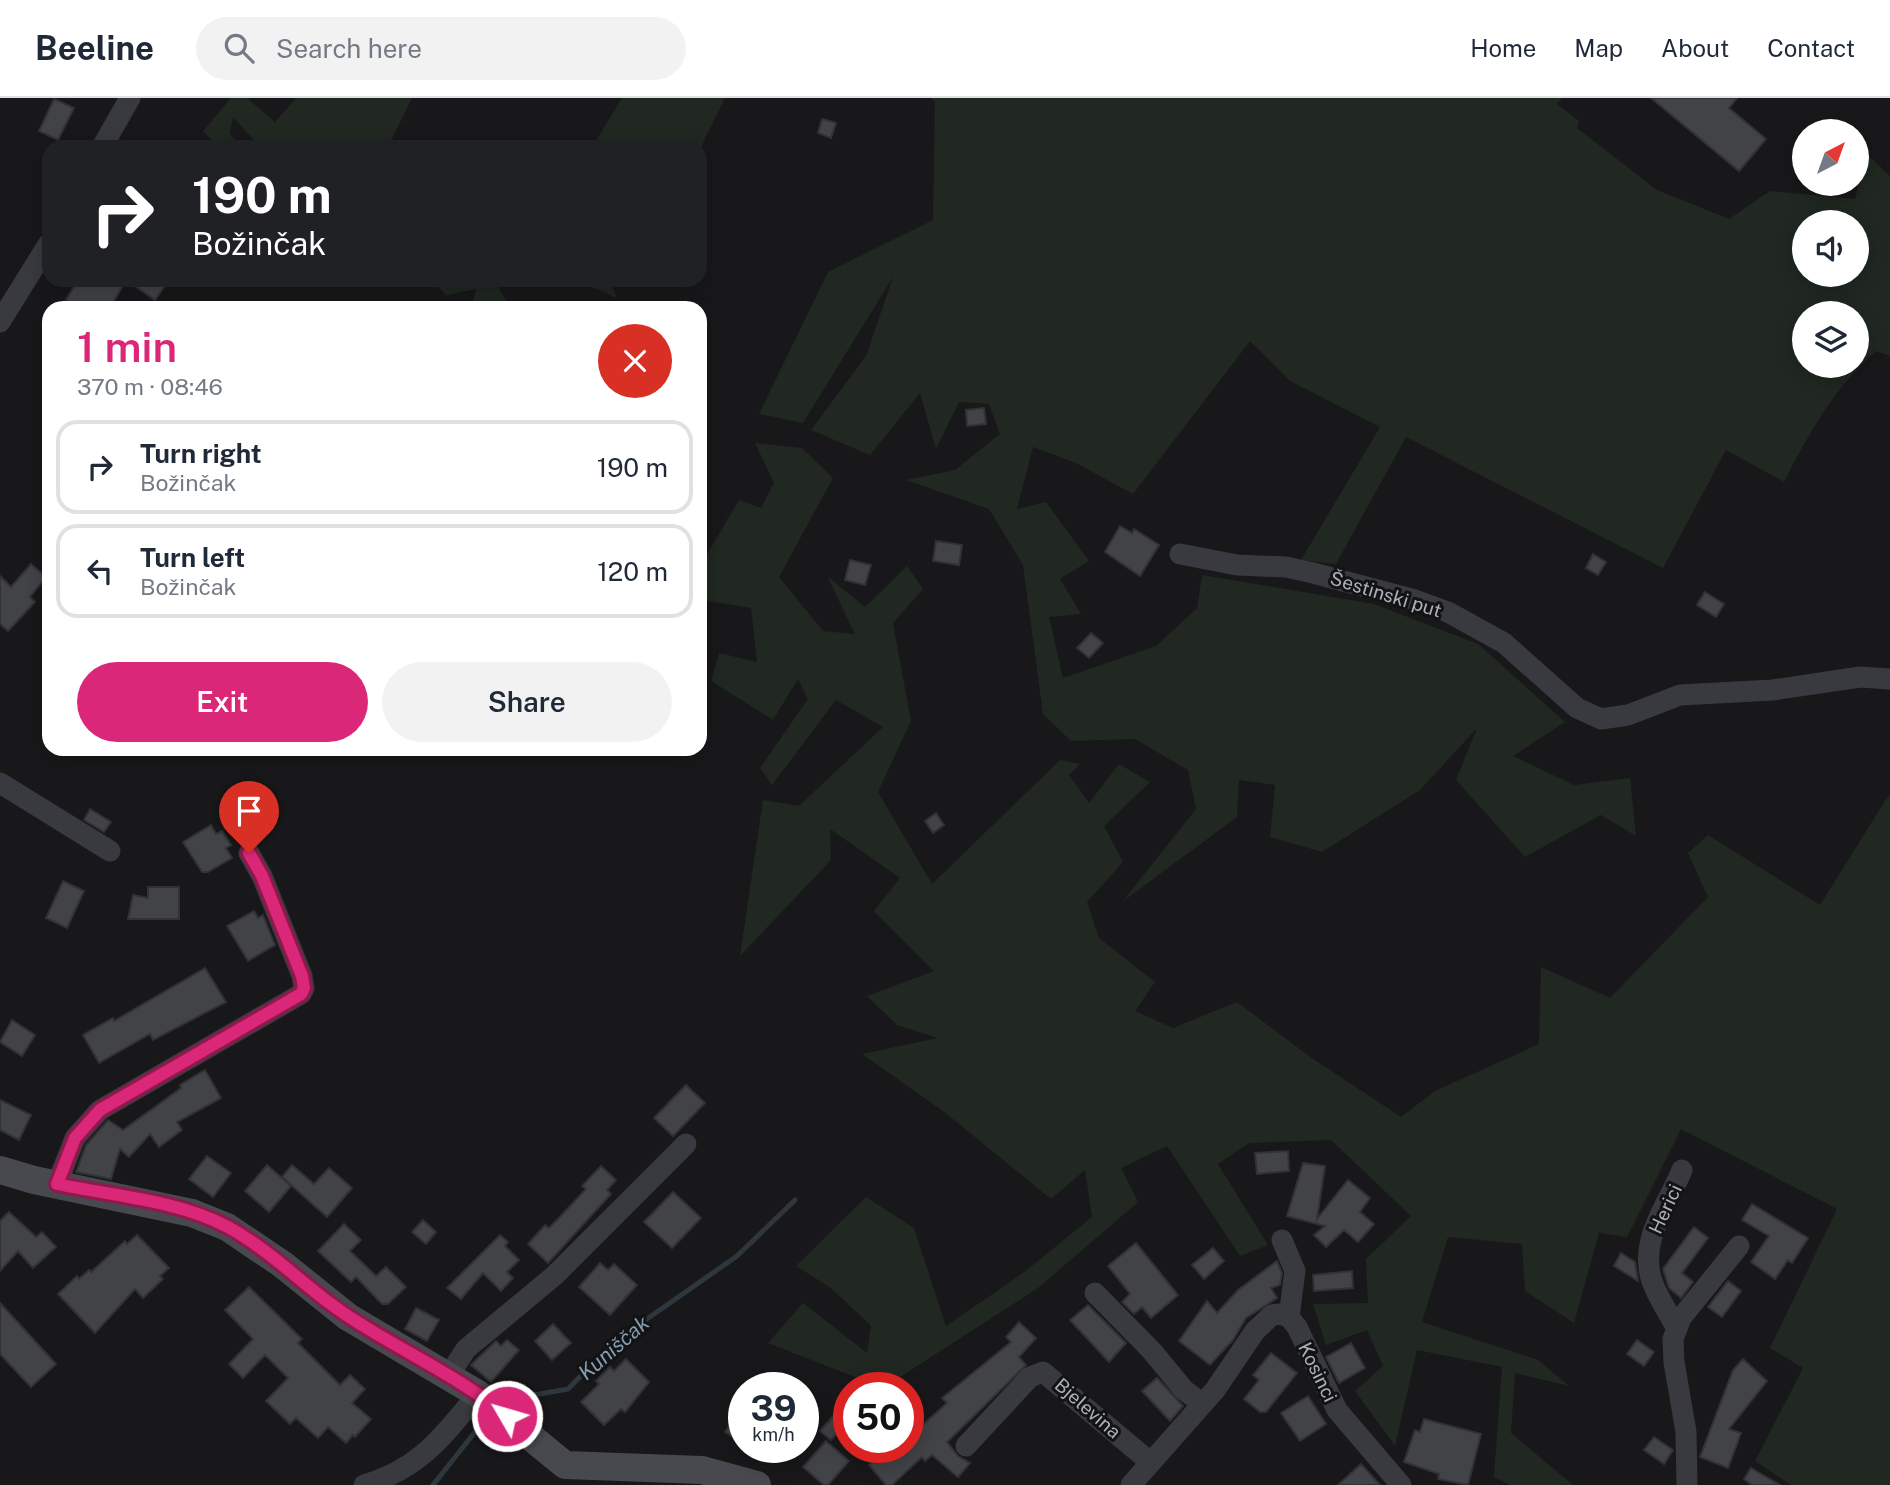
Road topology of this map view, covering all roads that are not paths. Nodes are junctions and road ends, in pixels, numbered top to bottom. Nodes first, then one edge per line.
1 (130, 98) edge
2 (106, 140) edge
3 (42, 254) edge
4 (0, 323) edge
5 (1180, 554) dead end
6 (1890, 679) edge
7 (0, 783) edge
8 (110, 851) dead end
9 (249, 853) dead end
10 (686, 1144) dead end
11 (0, 1170) edge
12 (1682, 1170) dead end
13 (57, 1184) junction
14 (1282, 1240) dead end
15 (1740, 1247) dead end
16 (1095, 1293) dead end
17 (1289, 1317) junction
18 (1676, 1327) junction
19 (449, 1375) junction
20 (492, 1404) junction
21 (1203, 1404) junction
22 (966, 1446) dead end
23 (1150, 1462) junction
24 (364, 1485) edge
25 (757, 1485) edge
26 (1131, 1485) edge
27 (1401, 1485) edge
28 (1687, 1485) edge

1 - 2 street
3 - 4 street
5 - 6 street, Šestinski put
7 - 8 street
9 - 13 street
10 - 19 street
11 - 13 main road
12 - 18 street, Herici
13 - 19 main road
14 - 17 street
15 - 18 street
16 - 21 street
17 - 21 street
17 - 27 street, Kosinci
18 - 28 street, Herici
19 - 20 main road
20 - 24 street
20 - 25 main road
21 - 23 street
22 - 23 street, Bjelevina
23 - 26 street

